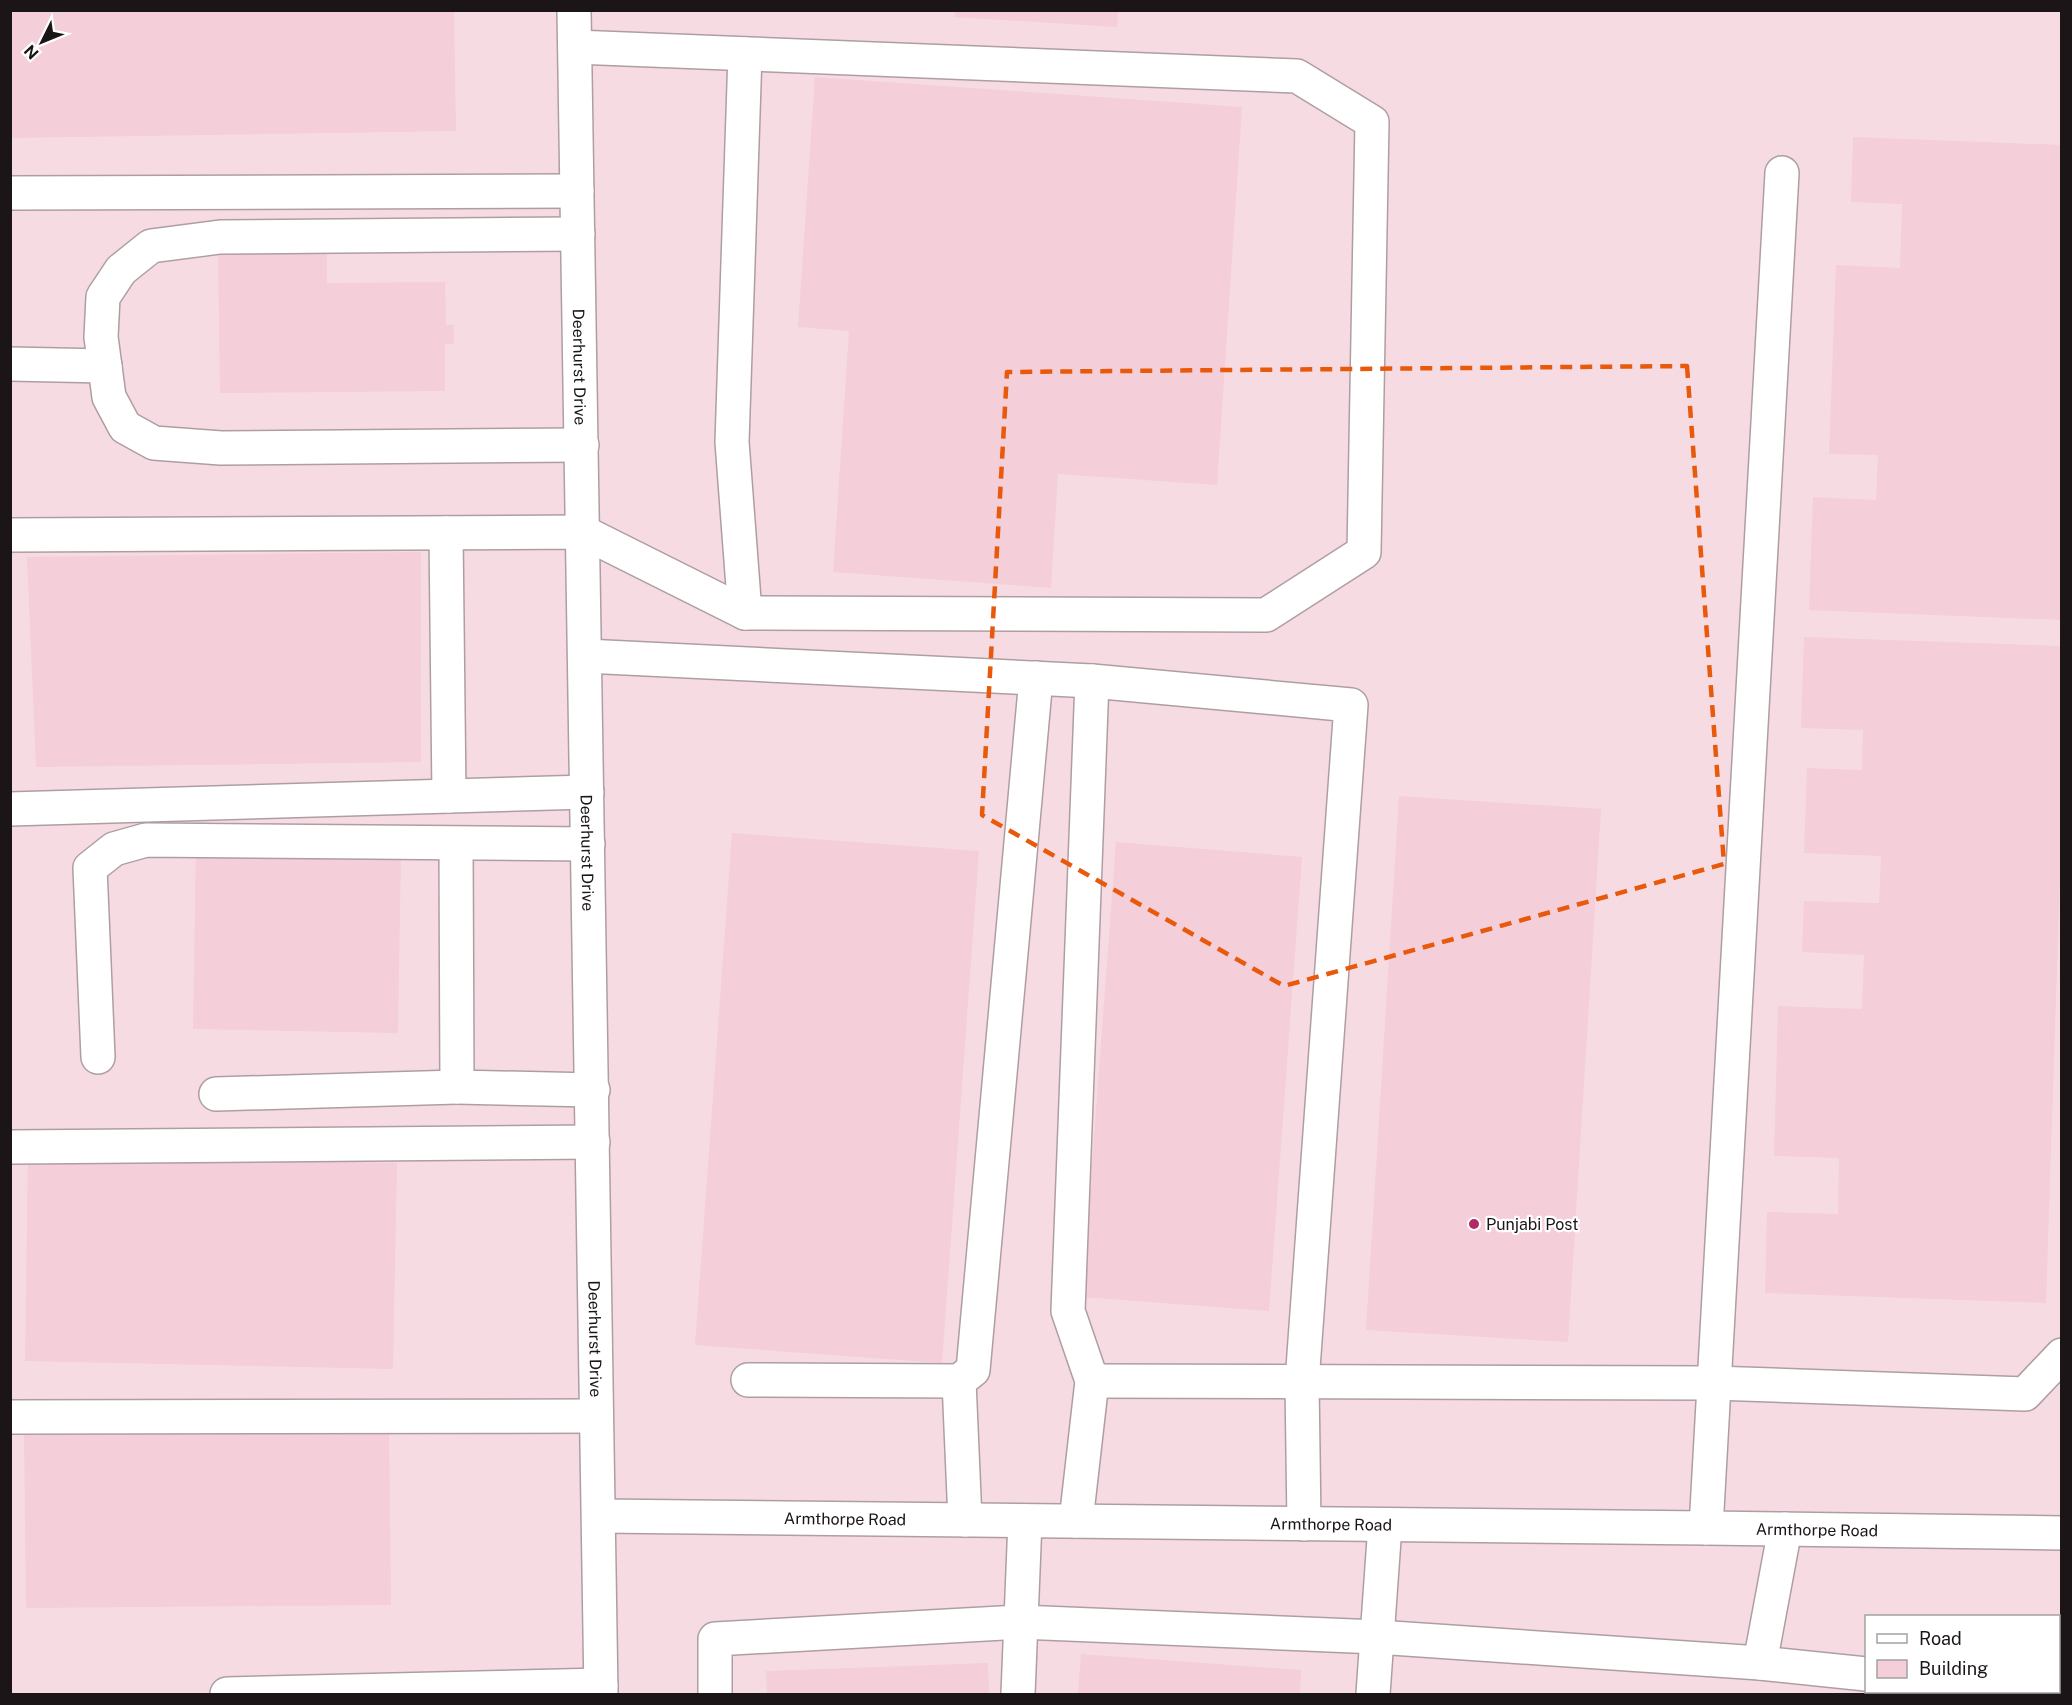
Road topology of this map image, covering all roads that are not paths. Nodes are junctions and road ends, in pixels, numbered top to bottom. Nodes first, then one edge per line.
1 (574, 10) edge
2 (575, 47) junction
3 (745, 54) junction
4 (1782, 173) dead end
5 (578, 190) junction
6 (10, 193) edge
7 (578, 234) junction
8 (10, 364) edge
9 (105, 366) junction
10 (582, 445) junction
11 (583, 532) junction
12 (446, 533) junction
13 (10, 535) edge
14 (745, 613) junction
15 (585, 656) junction
16 (1036, 678) junction
17 (1092, 681) junction
18 (587, 792) junction
19 (450, 796) junction
20 (10, 809) edge
21 (456, 844) junction
22 (588, 844) junction
23 (99, 1057) dead end
24 (457, 1087) junction
25 (593, 1090) junction
26 (216, 1094) dead end
27 (593, 1142) junction
28 (10, 1147) edge
29 (2061, 1354) edge
30 (748, 1380) dead end
31 (959, 1381) junction
32 (1092, 1381) junction
33 (1302, 1382) junction
34 (1714, 1383) junction
35 (596, 1416) junction
36 (10, 1418) edge
37 (600, 1516) junction
38 (965, 1520) junction
39 (1025, 1521) junction
40 (1076, 1521) junction
41 (1304, 1524) junction
42 (1385, 1525) junction
43 (1706, 1528) junction
44 (1785, 1529) junction
45 (2061, 1533) edge
46 (1020, 1622) junction
47 (1377, 1637) junction
48 (1760, 1662) junction
49 (1865, 1674) edge
50 (601, 1690) edge
51 (227, 1695) edge
52 (715, 1695) edge
53 (1018, 1695) edge
54 (1373, 1695) edge

1 - 2 street, Deerhurst Drive
2 - 3 street
2 - 5 street, Deerhurst Drive
3 - 14 street
3 - 14 street
4 - 34 street
5 - 6 street
5 - 7 street, Deerhurst Drive
7 - 9 street
7 - 10 street, Deerhurst Drive
8 - 9 street
9 - 10 street
10 - 11 street, Deerhurst Drive
11 - 12 street
11 - 14 street
11 - 15 street, Deerhurst Drive
12 - 13 street
12 - 19 street
15 - 16 street
15 - 18 street, Deerhurst Drive
16 - 17 street
16 - 31 street
17 - 32 street
17 - 33 street
18 - 19 street
18 - 22 street, Deerhurst Drive
19 - 20 street
21 - 22 street
21 - 23 street
21 - 24 street
22 - 25 street, Deerhurst Drive
24 - 25 street
24 - 26 street
25 - 27 street, Deerhurst Drive
27 - 28 street
27 - 35 street, Deerhurst Drive
29 - 34 street
30 - 31 street
31 - 38 street
32 - 33 street
32 - 40 street
33 - 34 street
33 - 41 street
34 - 43 street
35 - 36 street
35 - 37 street, Deerhurst Drive
37 - 38 street, Armthorpe Road
37 - 50 street, Deerhurst Drive
38 - 39 street, Armthorpe Road
39 - 40 street, Armthorpe Road
39 - 46 street
40 - 41 street, Armthorpe Road
41 - 42 street, Armthorpe Road
42 - 43 street, Armthorpe Road
42 - 47 street
43 - 44 street, Armthorpe Road
44 - 45 street, Armthorpe Road
44 - 48 street
46 - 47 street
46 - 52 street
46 - 53 street
47 - 48 street
47 - 54 street
48 - 49 street
50 - 51 street

